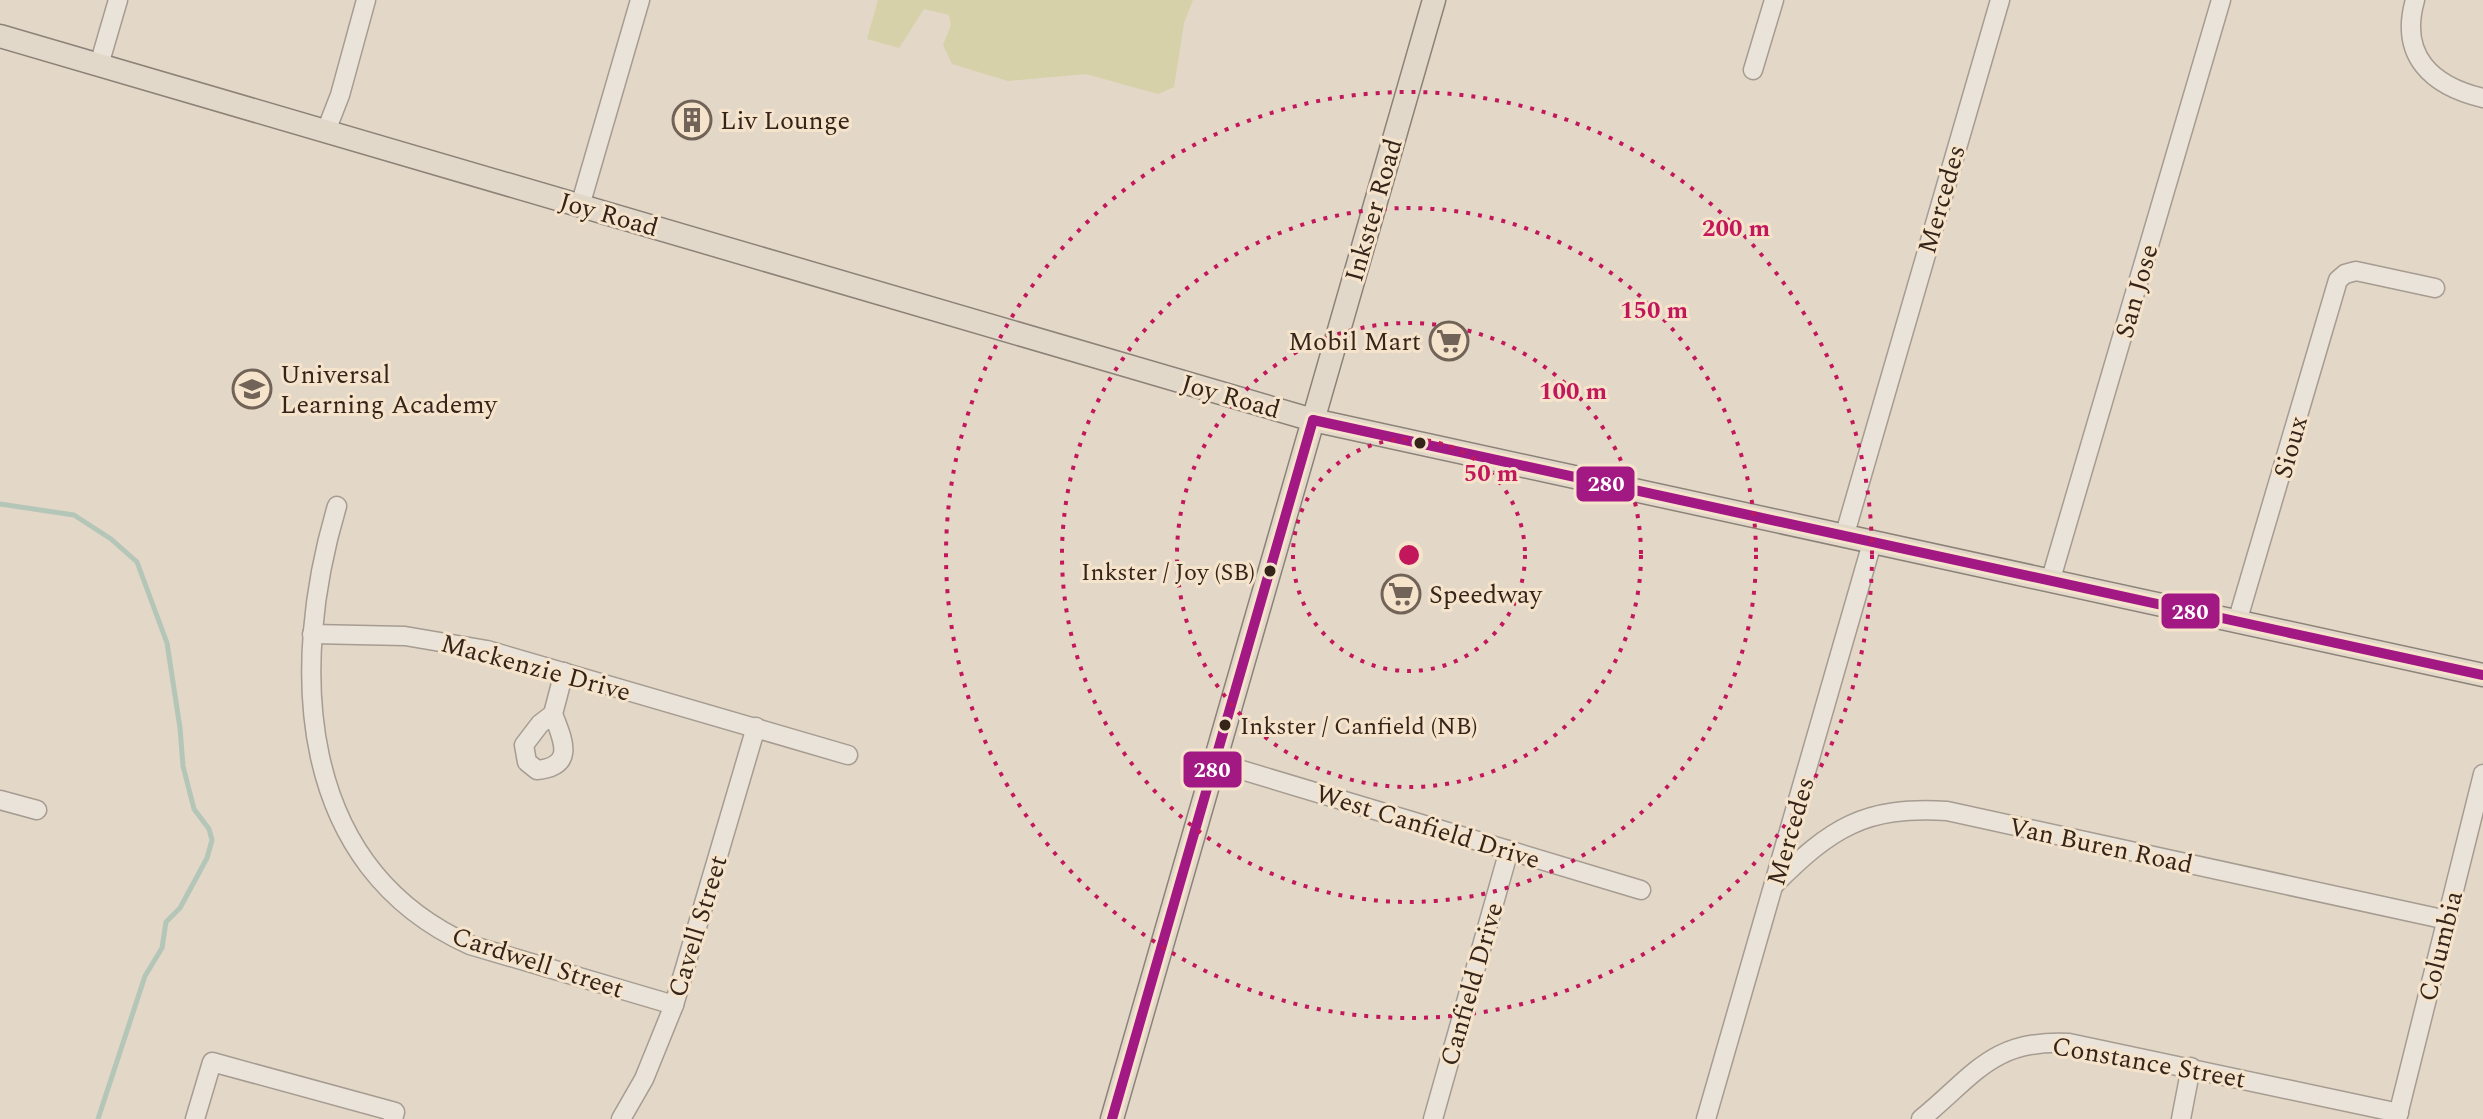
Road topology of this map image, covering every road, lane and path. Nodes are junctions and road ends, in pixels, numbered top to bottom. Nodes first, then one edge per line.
1 (118, 0) edge
2 (366, 0) edge
3 (640, 0) edge
4 (1434, 0) edge
5 (1774, 0) edge
6 (2000, 0) edge
7 (2221, 0) edge
8 (2415, 0) edge
9 (0, 36) edge
10 (99, 65) junction
11 (1753, 70) dead end
12 (2483, 98) edge
13 (326, 131) junction
14 (580, 206) junction
15 (2435, 288) dead end
16 (1313, 420) junction
17 (337, 506) dead end
18 (1844, 537) junction
19 (1872, 543) junction
20 (2050, 582) junction
21 (2237, 622) junction
22 (312, 634) junction
23 (564, 672) junction
24 (2483, 675) edge
25 (553, 714) dead end
26 (756, 727) junction
27 (848, 755) dead end
28 (1215, 762) junction
29 (2483, 774) edge
30 (0, 800) edge
31 (37, 810) dead end
32 (1509, 850) junction
33 (1774, 885) junction
34 (1641, 890) dead end
35 (2447, 920) junction
36 (674, 1005) junction
37 (2191, 1067) junction
38 (2398, 1116) edge
39 (195, 1119) edge
40 (393, 1119) edge
41 (621, 1119) edge
42 (1112, 1119) edge
43 (1433, 1119) edge
44 (1706, 1119) edge
45 (1921, 1119) edge
46 (2181, 1119) edge

1 - 10 street
2 - 13 street
3 - 14 street
4 - 16 main road, Inkster Road
5 - 11 street
6 - 18 street, Mercedes
7 - 20 street, San Jose
8 - 12 street
9 - 10 main road, Joy Road
10 - 13 main road, Joy Road
13 - 14 main road, Joy Road
14 - 16 main road, Joy Road
15 - 21 street, Sioux
16 - 18 main road, Joy Road
16 - 28 main road, Inkster Road
17 - 22 street, Cardwell Street
18 - 19 main road, Joy Road
19 - 20 main road, Joy Road
19 - 33 street, Mercedes
20 - 21 main road, Joy Road
21 - 24 main road, Joy Road
22 - 23 street, Mackenzie Drive
22 - 36 street, Cardwell Street
23 - 25 street
23 - 26 street, Mackenzie Drive
26 - 27 street, Mackenzie Drive
26 - 36 street, Cavell Street
28 - 32 street, West Canfield Drive
28 - 42 main road, Inkster Road
29 - 35 street, Columbia
30 - 31 street
32 - 34 street, West Canfield Drive
32 - 43 street, Canfield Drive
33 - 35 street, Van Buren Road
33 - 44 street, Mercedes
35 - 38 street, Columbia
36 - 41 street, Cavell Street
37 - 38 street, Constance Street
37 - 45 street, Constance Street
37 - 46 street
39 - 40 street

